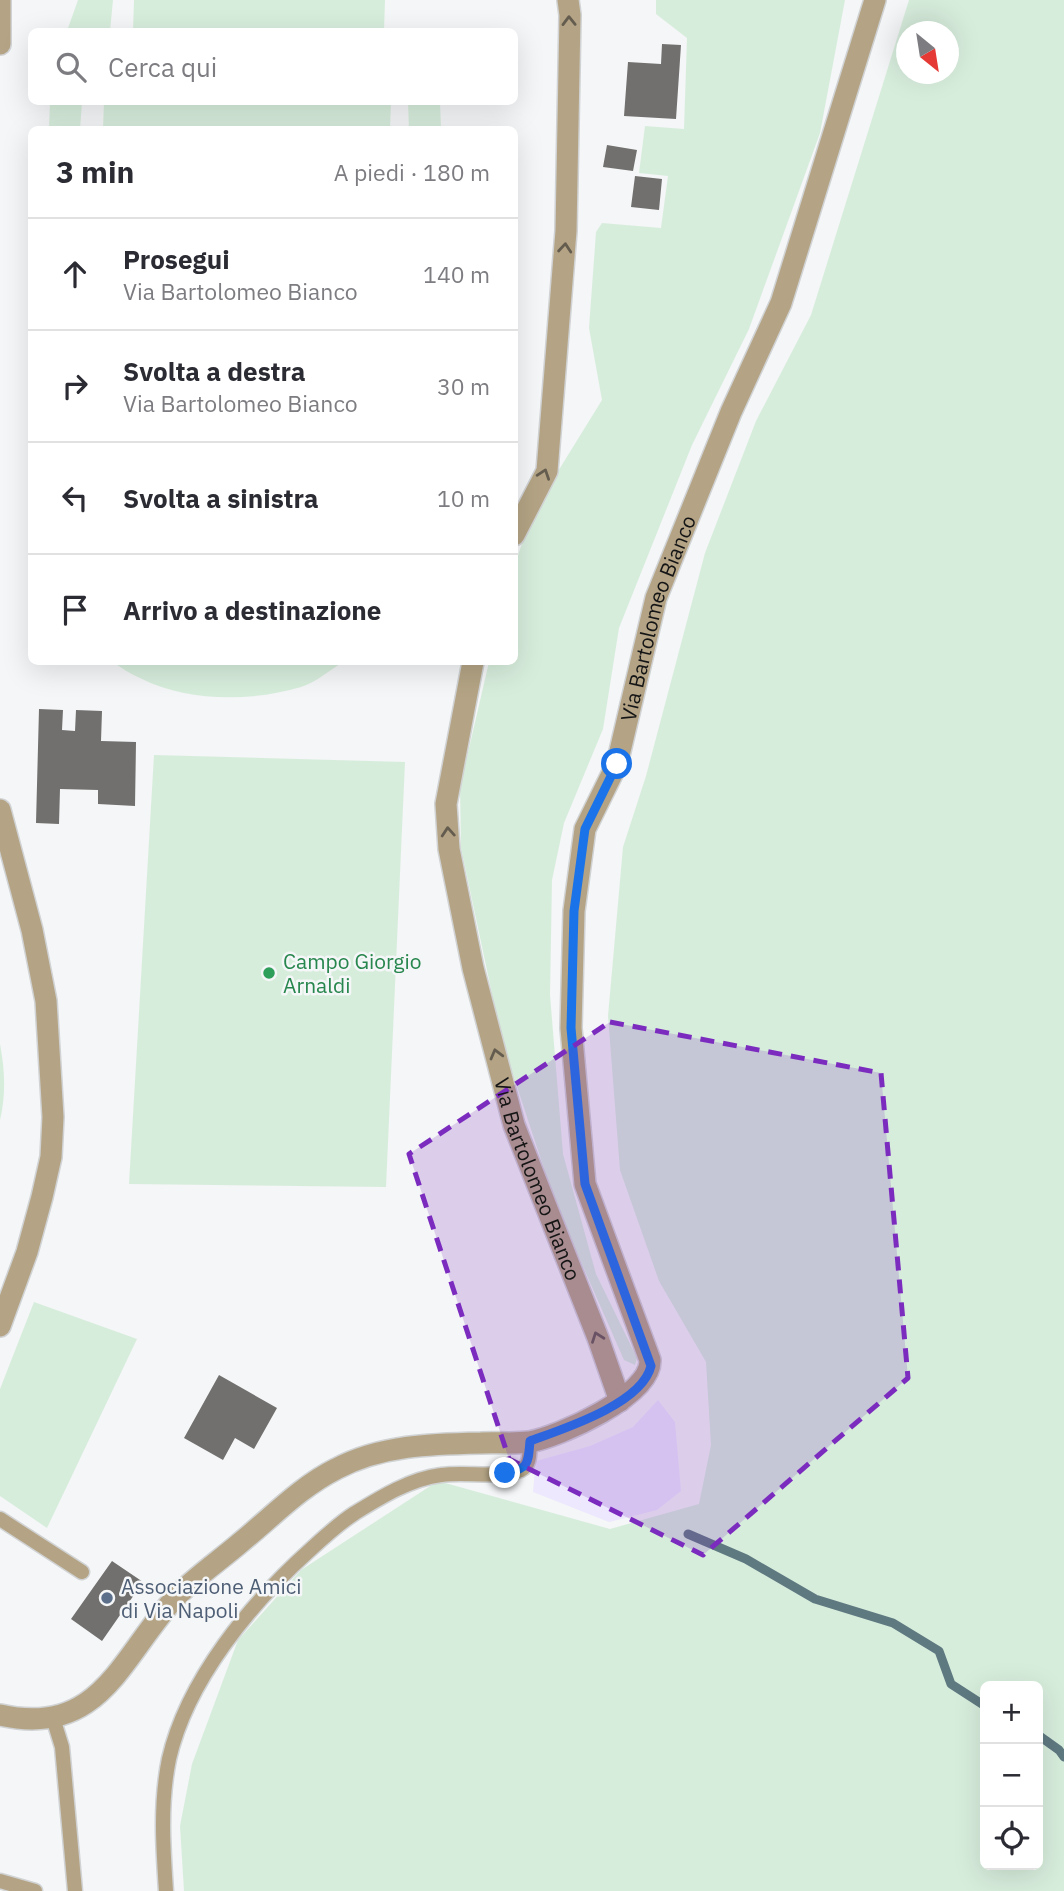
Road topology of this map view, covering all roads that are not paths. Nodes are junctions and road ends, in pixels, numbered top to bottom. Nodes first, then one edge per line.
1 (568, 0) edge
2 (875, 0) edge
3 (0, 1) edge
4 (0, 44) edge
5 (518, 527) edge
6 (472, 665) edge
7 (0, 810) edge
8 (0, 1326) edge
9 (620, 1401) junction
10 (530, 1441) junction
11 (0, 1520) edge
12 (82, 1572) dead end
13 (0, 1716) edge
14 (53, 1718) junction
15 (0, 1881) edge
16 (35, 1891) edge
17 (75, 1891) edge
18 (166, 1891) edge

5 -> 1 street
2 - 9 street, Via Bartolomeo Bianco
3 - 4 street
9 -> 6 street, Via Bartolomeo Bianco
7 - 8 street
9 - 10 street, Via Bartolomeo Bianco
10 - 14 street, Via Bartolomeo Bianco
10 - 18 lane
11 - 12 lane
13 - 14 street, Via Bartolomeo Bianco
14 - 17 lane
15 - 16 lane

